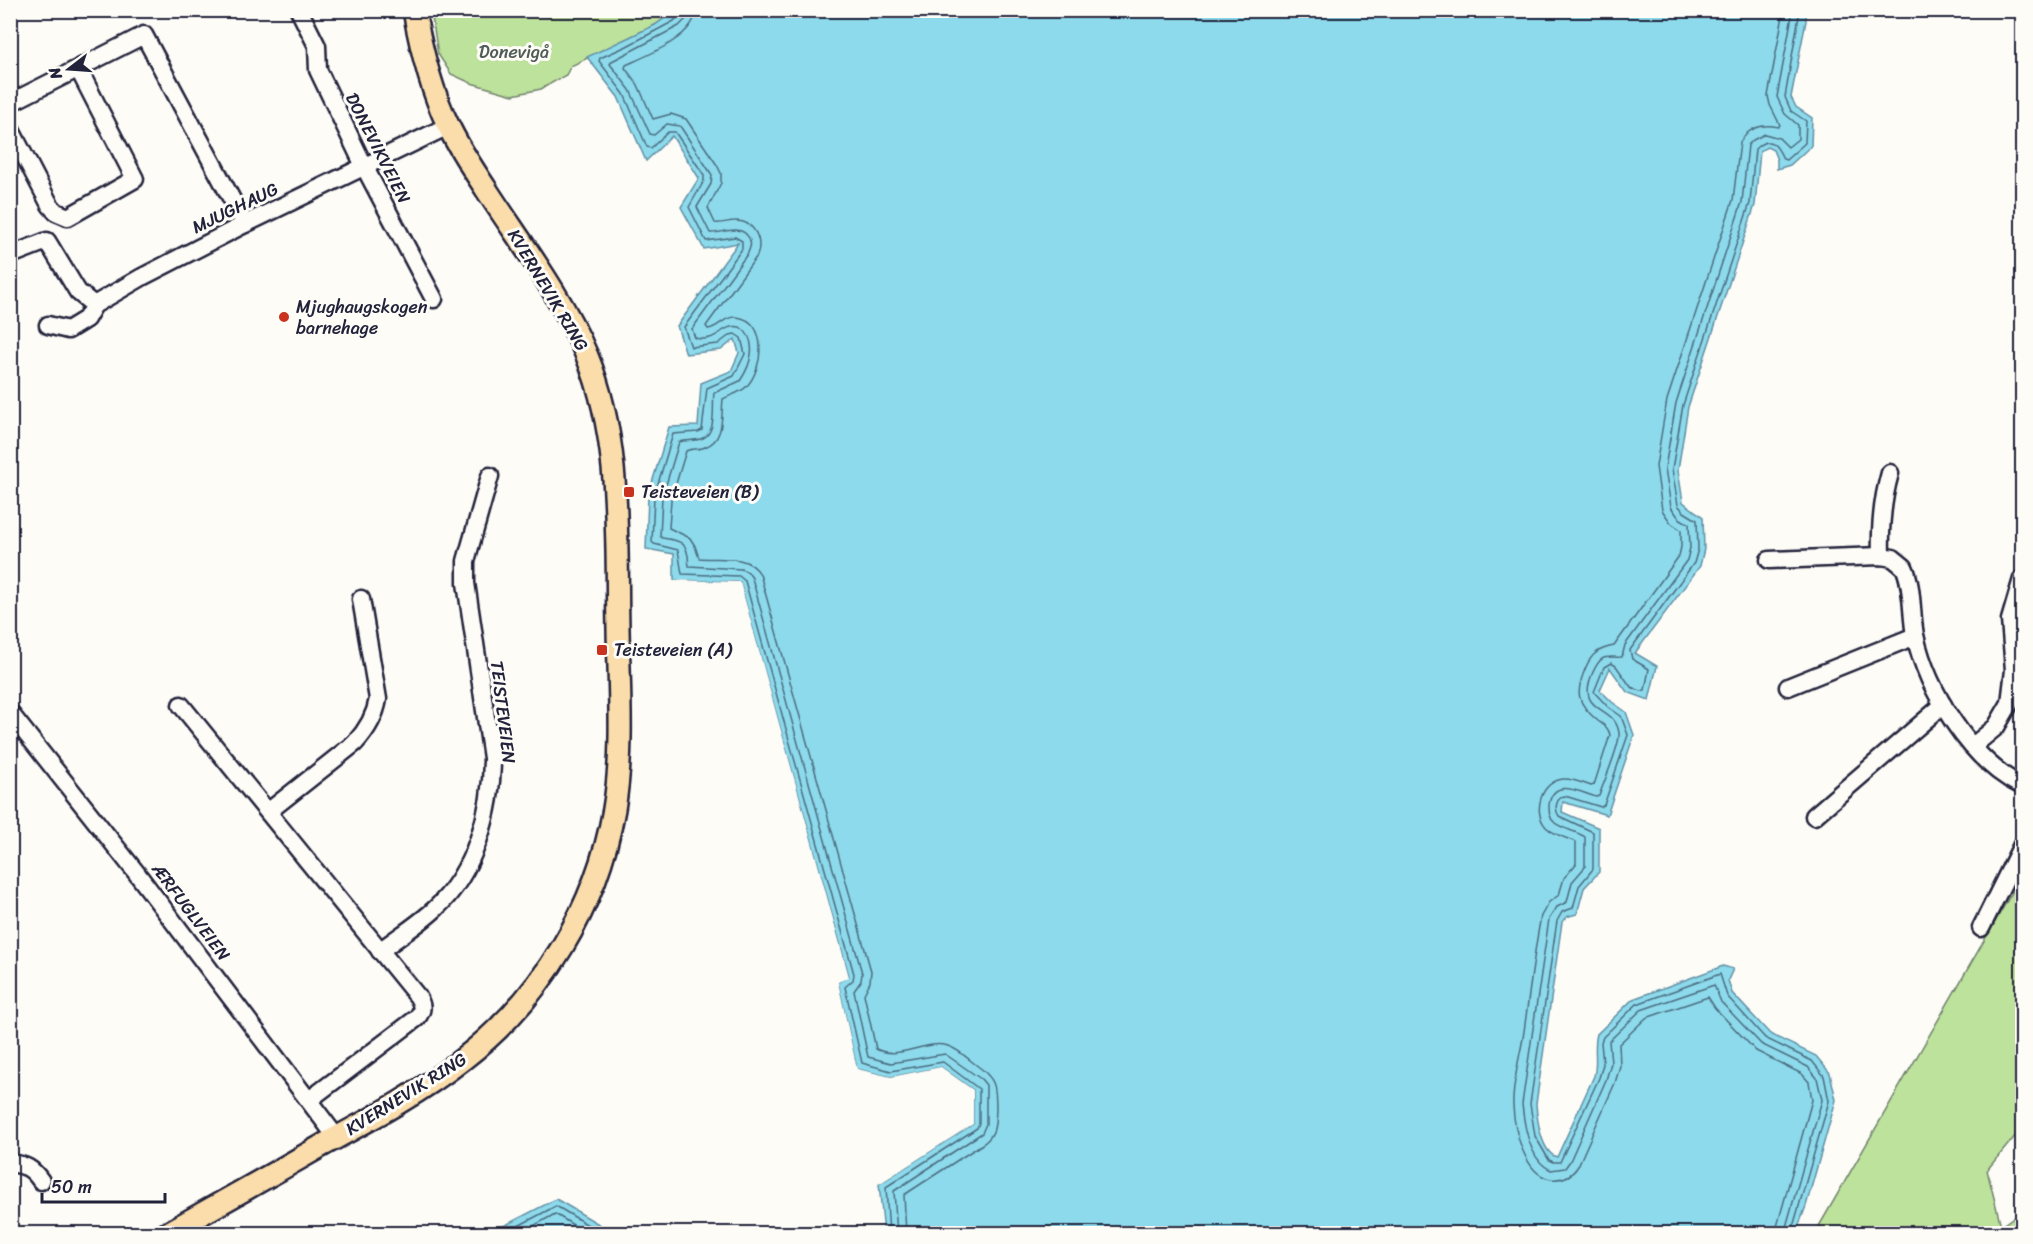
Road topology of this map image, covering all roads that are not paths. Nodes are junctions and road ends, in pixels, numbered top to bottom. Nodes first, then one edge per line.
1 (299, 10) edge
2 (414, 10) edge
3 (79, 70) junction
4 (10, 103) edge
5 (448, 126) junction
6 (10, 128) edge
7 (364, 166) junction
8 (245, 224) junction
9 (10, 253) edge
10 (434, 299) dead end
11 (94, 305) junction
12 (48, 325) dead end
13 (1890, 473) dead end
14 (490, 476) dead end
15 (1881, 556) junction
16 (1769, 560) dead end
17 (2022, 579) edge
18 (361, 599) dead end
19 (1915, 636) junction
20 (1788, 687) dead end
21 (181, 705) dead end
22 (1943, 705) junction
23 (10, 712) edge
24 (1973, 746) junction
25 (2022, 786) edge
26 (269, 811) junction
27 (1814, 816) dead end
28 (2022, 845) edge
29 (1981, 928) dead end
30 (380, 951) junction
31 (309, 1101) junction
32 (337, 1138) junction
33 (10, 1163) edge
34 (41, 1181) dead end
35 (166, 1233) edge

1 - 7 street, DONEVIKVEIEN
2 - 5 main road, KVERNEVIK RING
3 - 4 street
3 - 6 street
3 - 8 street
5 - 7 street, MJUGHAUG
5 - 32 main road, KVERNEVIK RING
7 - 8 street, MJUGHAUG
7 - 10 street, DONEVIKVEIEN
8 - 11 street, MJUGHAUG
9 - 11 street
11 - 12 street, MJUGHAUG
13 - 15 street
14 - 30 street, TEISTEVEIEN
15 - 16 street
15 - 19 street
17 - 24 street
18 - 26 street
19 - 20 street
19 - 22 street
21 - 26 street
22 - 24 street
22 - 27 street
23 - 31 street, ÆRFUGLVEIEN
24 - 25 street
26 - 30 street
28 - 29 street
30 - 31 street
31 - 32 street, ÆRFUGLVEIEN
32 - 35 main road, KVERNEVIK RING
33 - 34 street

